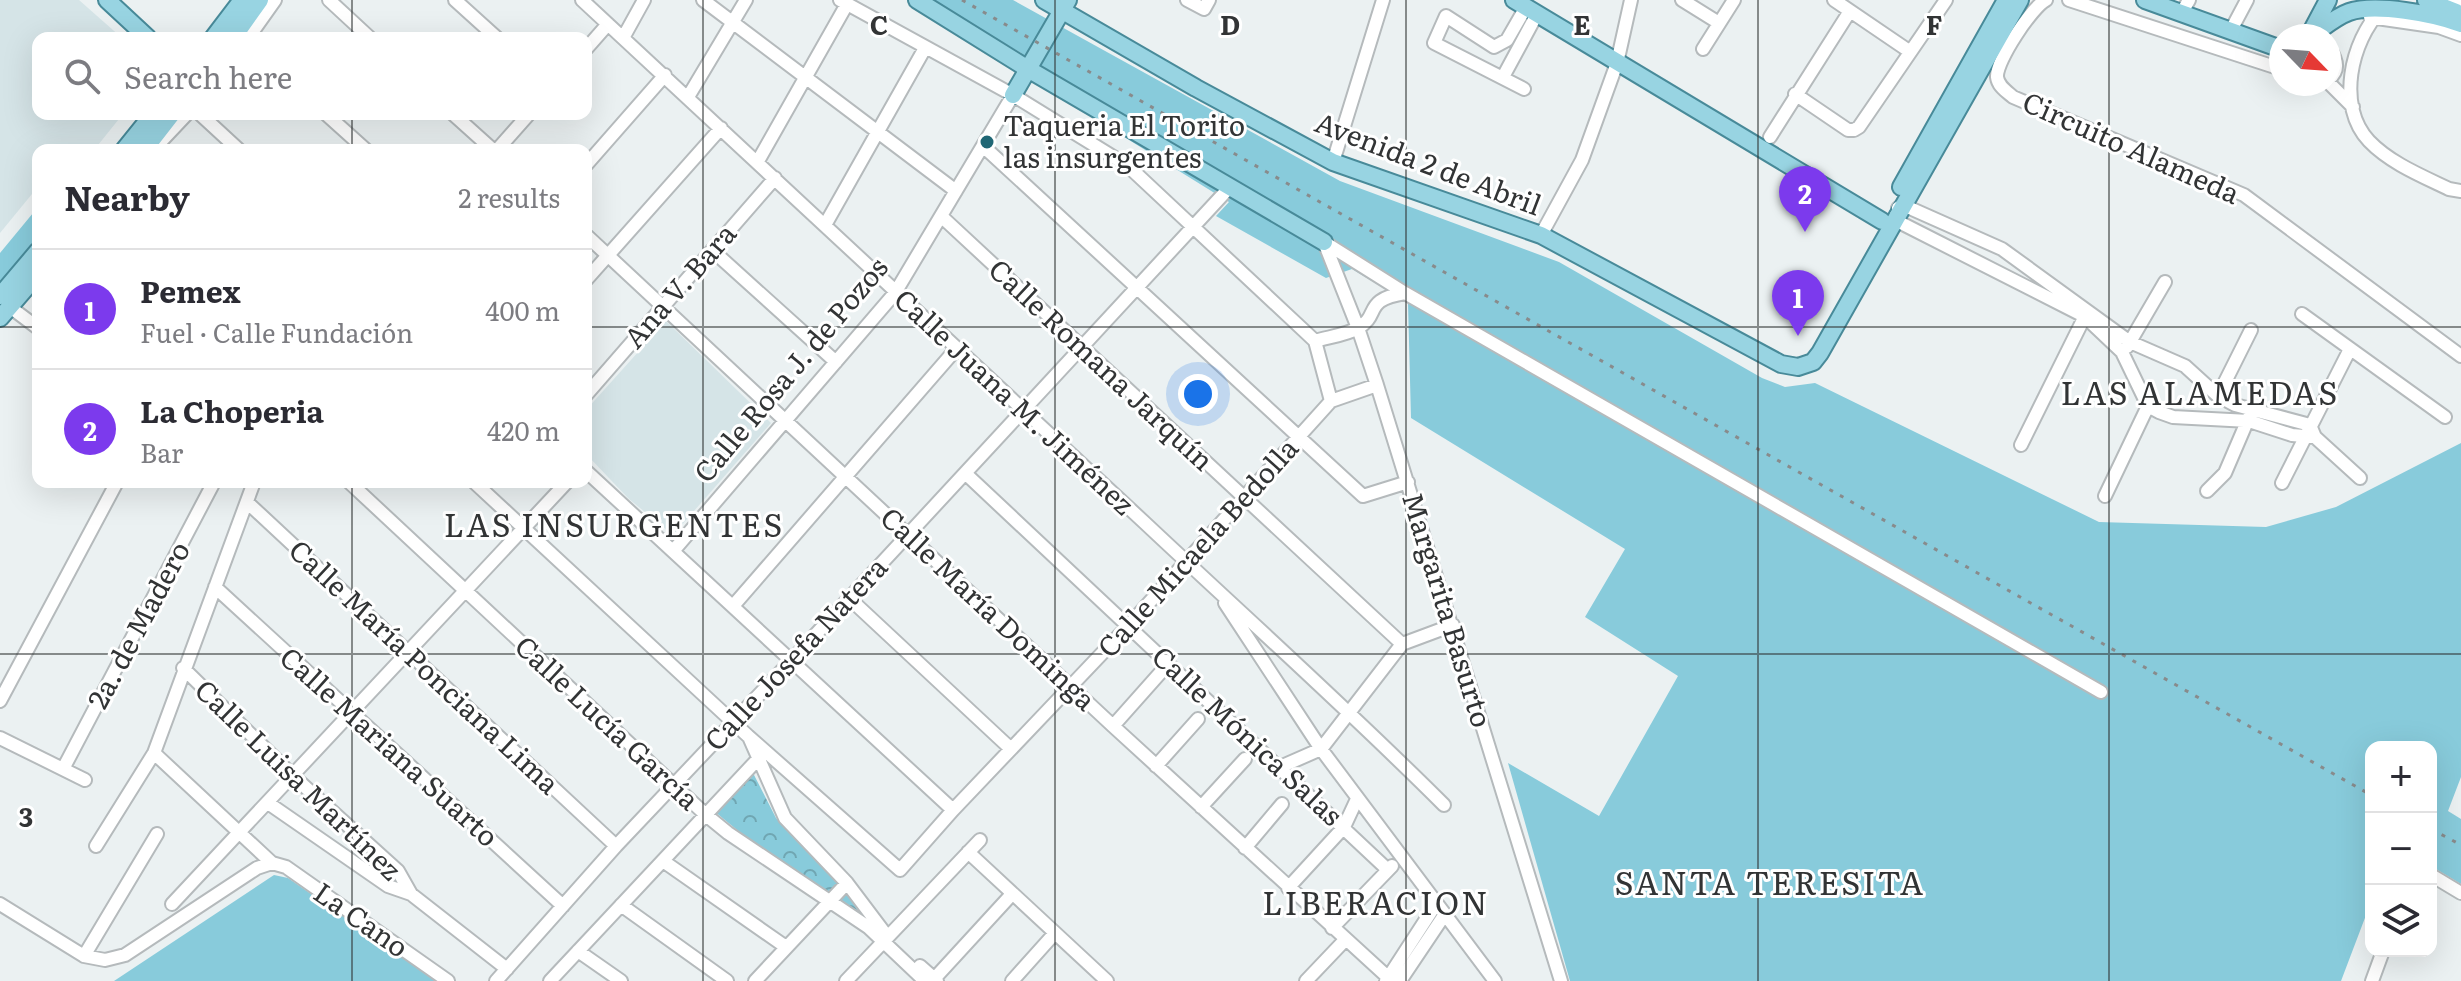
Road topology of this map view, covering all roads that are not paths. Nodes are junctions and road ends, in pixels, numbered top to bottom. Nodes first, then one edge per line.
1 (107, 0) edge
2 (260, 0) edge
3 (275, 0) edge
4 (329, 0) edge
5 (455, 0) edge
6 (582, 0) edge
7 (644, 0) edge
8 (703, 0) edge
9 (746, 0) edge
10 (917, 0) edge
11 (1044, 0) edge
12 (1187, 0) edge
13 (1209, 0) edge
14 (1383, 0) edge
15 (1631, 0) edge
16 (1682, 0) edge
17 (1734, 0) edge
18 (1834, 0) edge
19 (1946, 0) edge
20 (2006, 0) edge
21 (2020, 0) edge
22 (2046, 0) edge
23 (2069, 0) edge
24 (2145, 0) edge
25 (2247, 0) edge
26 (2331, 0) edge
27 (2426, 0) edge
28 (2452, 0) edge
29 (844, 2) edge
30 (238, 4) edge
31 (2461, 4) edge
32 (1065, 5) edge
33 (1526, 7) edge
34 (2185, 7) edge
35 (1850, 11) junction
36 (2347, 13) junction
37 (2377, 14) junction
38 (2461, 14) edge
39 (733, 22) junction
40 (1719, 23) junction
41 (608, 24) junction
42 (2317, 24) edge
43 (2329, 24) edge
44 (2461, 24) edge
45 (142, 32) edge
46 (217, 32) edge
47 (237, 32) edge
48 (252, 32) edge
49 (364, 32) edge
50 (490, 32) edge
51 (2230, 32) junction
52 (2461, 35) edge
53 (623, 38) junction
54 (592, 42) edge
55 (2358, 44) junction
56 (2269, 45) edge
57 (2341, 46) edge
58 (925, 48) junction
59 (1703, 49) dead end
60 (1909, 51) junction
61 (1617, 63) junction
62 (2269, 65) edge
63 (1028, 69) junction
64 (665, 75) junction
65 (1503, 77) junction
66 (805, 78) junction
67 (1524, 89) dead end
68 (1795, 94) junction
69 (2341, 94) edge
70 (1013, 95) junction
71 (688, 97) junction
72 (2353, 107) junction
73 (148, 120) edge
74 (167, 120) edge
75 (181, 120) edge
76 (206, 120) edge
77 (333, 120) edge
78 (460, 120) edge
79 (523, 120) edge
80 (721, 128) junction
81 (877, 132) junction
82 (1770, 137) dead end
83 (129, 144) edge
84 (149, 144) edge
85 (159, 144) edge
86 (232, 144) edge
87 (359, 144) edge
88 (488, 144) edge
89 (501, 144) edge
90 (983, 146) junction
91 (592, 158) edge
92 (758, 161) junction
93 (1333, 162) junction
94 (775, 178) junction
95 (1229, 188) junction
96 (956, 191) junction
97 (2461, 191) edge
98 (1895, 214) junction
99 (941, 216) junction
100 (825, 225) junction
101 (1193, 226) junction
102 (1541, 235) junction
103 (592, 240) edge
104 (1324, 242) junction
105 (712, 250) junction
106 (608, 255) junction
107 (32, 261) edge
108 (592, 273) edge
109 (32, 280) edge
110 (2165, 282) dead end
111 (1137, 288) junction
112 (895, 293) junction
113 (1405, 293) junction
114 (3, 307) edge
115 (663, 307) junction
116 (2086, 313) junction
117 (2302, 314) dead end
118 (32, 324) edge
119 (1358, 328) junction
120 (2251, 330) dead end
121 (1315, 341) junction
122 (1081, 347) junction
123 (2126, 347) junction
124 (957, 348) junction
125 (2350, 349) junction
126 (2461, 356) edge
127 (836, 362) junction
128 (1798, 367) junction
129 (1377, 385) junction
130 (592, 388) edge
131 (2218, 396) junction
132 (1331, 401) junction
133 (2148, 406) junction
134 (1024, 410) junction
135 (2249, 416) junction
136 (2445, 417) dead end
137 (786, 422) junction
138 (2310, 433) junction
139 (1300, 437) junction
140 (2021, 445) dead end
141 (965, 473) junction
142 (845, 475) junction
143 (592, 476) edge
144 (2360, 478) dead end
145 (1408, 482) junction
146 (2282, 483) dead end
147 (114, 488) edge
148 (211, 488) edge
149 (252, 488) edge
150 (355, 488) edge
151 (480, 488) edge
152 (562, 488) edge
153 (2207, 491) dead end
154 (2105, 496) dead end
155 (1243, 498) junction
156 (248, 503) junction
157 (524, 529) junction
158 (908, 534) junction
159 (674, 550) junction
160 (1185, 561) junction
161 (215, 587) junction
162 (1215, 588) junction
163 (465, 591) junction
164 (849, 598) junction
165 (733, 606) junction
166 (1129, 625) junction
167 (1453, 625) junction
168 (1402, 644) junction
169 (409, 651) junction
170 (792, 660) junction
171 (1169, 663) junction
172 (183, 668) junction
173 (1071, 687) junction
174 (2101, 692) dead end
175 (0, 701) edge
176 (1349, 710) junction
177 (351, 712) junction
178 (1198, 719) dead end
179 (734, 721) junction
180 (1113, 726) junction
181 (748, 736) junction
182 (0, 738) edge
183 (1011, 749) junction
184 (1321, 749) junction
185 (154, 753) junction
186 (758, 759) junction
187 (1245, 759) dead end
188 (1156, 766) junction
189 (1280, 767) junction
190 (63, 769) junction
191 (293, 776) junction
192 (85, 780) dead end
193 (674, 784) junction
194 (1357, 799) junction
195 (268, 803) junction
196 (1282, 804) dead end
197 (1444, 805) dead end
198 (1201, 807) junction
199 (953, 810) junction
200 (706, 815) junction
201 (1344, 827) junction
202 (238, 833) junction
203 (157, 834) dead end
204 (980, 840) dead end
205 (96, 846) dead end
206 (616, 846) junction
207 (1245, 848) junction
208 (968, 852) junction
209 (1400, 858) junction
210 (663, 861) junction
211 (272, 863) junction
212 (1388, 870) junction
213 (2437, 879) edge
214 (847, 883) junction
215 (1288, 888) junction
216 (2461, 893) edge
217 (411, 894) junction
218 (1012, 894) junction
219 (831, 902) junction
220 (0, 904) edge
221 (172, 904) dead end
222 (621, 905) junction
223 (563, 906) junction
224 (1440, 909) junction
225 (1332, 928) junction
226 (1055, 933) junction
227 (886, 939) junction
228 (1345, 940) junction
229 (786, 947) junction
230 (578, 951) junction
231 (84, 956) junction
232 (2381, 957) edge
233 (507, 969) junction
234 (932, 980) edge
235 (1103, 980) edge
236 (1392, 980) edge
237 (448, 981) edge
238 (496, 981) edge
239 (550, 981) edge
240 (621, 981) edge
241 (727, 981) edge
242 (755, 981) edge
243 (846, 981) edge
244 (1012, 981) edge
245 (1306, 981) edge
246 (1495, 981) edge
247 (1561, 981) edge
248 (2372, 981) edge

1 - 45 main road
2 - 47 main road
3 - 48 street
4 - 49 street
5 - 50 street
6 - 41 street, Calle Juana M. Jiménez
7 - 53 street
8 - 39 street
9 - 39 street
10 - 63 main road
11 - 32 main road, Avenida 2 de Abril
12 - 13 street
14 - 93 street
15 - 61 street
16 - 40 street
17 - 40 street
18 - 35 street
19 - 60 street
20 - 98 main road
21 - 98 main road
22 - 126 street, Circuito Alameda
23 - 62 street
24 - 34 main road
25 - 51 street
26 - 36 street
26 - 42 main road
27 - 38 main road
28 - 31 street
29 - 58 street
29 - 66 street
30 - 46 main road
32 - 63 main road, Calle Rosa J. de Pozos
32 - 93 main road, Avenida 2 de Abril
33 - 61 main road
33 - 65 street
33 - 65 street
34 - 51 main road
35 - 60 street
35 - 68 street
36 - 37 main road
36 - 43 main road
37 - 44 main road
37 - 52 street
37 - 55 street
39 - 66 street
39 - 71 street
40 - 59 street
41 - 53 street, Calle Juana M. Jiménez
41 - 54 street
51 - 56 main road
53 - 64 street, Calle Juana M. Jiménez
55 - 57 street
55 - 72 street
58 - 70 street
58 - 81 street
60 - 68 street
61 - 98 main road
61 - 102 street
63 - 70 main road, Calle Rosa J. de Pozos
63 - 95 main road
64 - 71 street, Calle Juana M. Jiménez
64 - 91 street
65 - 67 street
66 - 81 street
66 - 92 street
68 - 82 street
69 - 72 street
70 - 90 street, Calle Rosa J. de Pozos
70 - 101 street
71 - 80 street, Calle Juana M. Jiménez
72 - 97 street
73 - 83 main road
74 - 84 main road
75 - 85 street
76 - 86 street
77 - 87 street
78 - 88 street
79 - 89 street
80 - 92 street, Calle Juana M. Jiménez
80 - 106 street
81 - 96 street
81 - 100 street
90 - 96 street, Calle Rosa J. de Pozos
90 - 111 street
92 - 94 street, Calle Juana M. Jiménez
93 - 102 main road, Avenida 2 de Abril
94 - 100 street, Calle Juana M. Jiménez
94 - 105 street, Ana V. Bara
95 - 101 street, Calle Josefa Natera
95 - 104 main road
96 - 99 street, Calle Rosa J. de Pozos
98 - 116 street
98 - 116 street
98 - 128 main road
98 - 128 main road
99 - 112 street, Calle Rosa J. de Pozos
99 - 122 street, Calle Romana Jarquín
100 - 112 street, Calle Juana M. Jiménez
101 - 111 street, Calle Josefa Natera
101 - 121 street
102 - 128 main road, Avenida 2 de Abril
103 - 106 street, Calle María Dominga
104 - 113 street
104 - 119 street, Margarita Basurto
105 - 115 street, Ana V. Bara
105 - 127 street
106 - 108 street
106 - 115 street, Calle María Dominga
107 - 114 main road
109 - 114 main road
110 - 123 street
111 - 122 street, Calle Josefa Natera
111 - 139 street
112 - 124 street, Calle Juana M. Jiménez
112 - 127 street, Calle Rosa J. de Pozos
113 - 119 street
113 - 174 street
114 - 118 street
115 - 130 street, Ana V. Bara
115 - 137 street, Calle María Dominga
116 - 123 street
116 - 140 street
117 - 125 street
119 - 121 street
119 - 129 street, Margarita Basurto
120 - 131 street
121 - 132 street
122 - 134 street, Calle Josefa Natera
122 - 155 street, Calle Romana Jarquín
123 - 131 street
123 - 133 street
124 - 134 street, Calle Juana M. Jiménez
124 - 142 street
125 - 136 street
125 - 138 street
127 - 137 street, Calle Rosa J. de Pozos
129 - 132 street
129 - 145 street, Margarita Basurto
131 - 135 street
132 - 139 street, Calle Micaela Bedolla
133 - 135 street
133 - 154 street
134 - 141 street, Calle Josefa Natera
134 - 160 street, Calle Juana M. Jiménez
135 - 138 street
135 - 153 street
137 - 142 street, Calle María Dominga
137 - 159 street, Calle Rosa J. de Pozos
138 - 144 street
138 - 146 street
139 - 145 street
139 - 155 street, Calle Micaela Bedolla
141 - 158 street, Calle Josefa Natera
141 - 166 street, Calle Mónica Salas
142 - 158 street, Calle María Dominga
142 - 165 street
143 - 159 street
145 - 167 street, Margarita Basurto
147 - 175 street
148 - 190 street, 2a. de Madero
149 - 156 street
150 - 163 street, Calle Lucía García
151 - 157 street
152 - 157 street
155 - 160 street, Calle Micaela Bedolla
155 - 168 street, Calle Romana Jarquín
156 - 161 street
156 - 169 street, Calle María Ponciana Lima
157 - 163 street
157 - 179 street
158 - 164 street, Calle Josefa Natera
158 - 173 street, Calle María Dominga
159 - 165 street
160 - 162 street, Calle Juana M. Jiménez
160 - 166 street, Calle Micaela Bedolla
161 - 172 street
161 - 177 street, Calle Mariana Suarto
162 - 176 street, Calle Juana M. Jiménez
162 - 184 street
163 - 169 street
163 - 193 street, Calle Lucía García
164 - 170 street, Calle Josefa Natera
164 - 183 street
165 - 170 street
166 - 171 street, Calle Mónica Salas
166 - 173 street, Calle Micaela Bedolla
167 - 168 street
167 - 247 street, Margarita Basurto
168 - 176 street
169 - 177 street
169 - 206 street, Calle María Ponciana Lima
170 - 179 street, Calle Josefa Natera
170 - 199 street
171 - 180 street
171 - 189 street, Calle Mónica Salas
172 - 185 street
172 - 191 street, Calle Luisa Martínez
173 - 180 street, Calle María Dominga
173 - 183 street, Calle Micaela Bedolla
176 - 184 street
176 - 197 street, Calle Juana M. Jiménez
177 - 191 street
177 - 223 street, Calle Mariana Suarto
178 - 188 street
179 - 181 street
179 - 193 street, Calle Josefa Natera
180 - 188 street, Calle María Dominga
181 - 186 street
181 - 199 street, Calle Micaela Bedolla
182 - 190 street
183 - 199 street, Calle Micaela Bedolla
184 - 189 street
184 - 194 street
185 - 202 street, La Cano
185 - 205 street
186 - 200 street
186 - 214 street
187 - 198 street
188 - 198 street, Calle María Dominga
189 - 201 street, Calle Mónica Salas
190 - 192 street
191 - 195 street
191 - 217 street, Calle Luisa Martínez
193 - 200 street, Calle Lucía García
193 - 206 street, Calle Josefa Natera
194 - 201 street
194 - 209 street
195 - 202 street
195 - 217 street, Calle Luisa Martínez
196 - 207 street
198 - 207 street, Calle María Dominga
200 - 210 street
200 - 219 street, Calle Lucía García
201 - 212 street, Calle Mónica Salas
201 - 215 street
202 - 211 street, La Cano
202 - 221 street
203 - 231 street
204 - 208 street
206 - 223 street, Calle Josefa Natera
207 - 215 street, Calle María Dominga
208 - 218 street
208 - 227 street
209 - 212 street
209 - 224 street
210 - 222 street
210 - 229 street
211 - 231 street
211 - 237 street, La Cano
212 - 225 street
213 - 216 street
214 - 219 street
214 - 227 street
215 - 225 street, Calle María Dominga
217 - 233 street, Calle Luisa Martínez
218 - 226 street
218 - 234 street
219 - 227 street, Calle Lucía García
219 - 229 street
220 - 231 street
222 - 230 street
222 - 241 street
223 - 233 street, Calle Josefa Natera
224 - 236 street
224 - 246 street
225 - 228 street, Calle María Dominga
226 - 235 street
226 - 244 street
227 - 234 street
227 - 243 street
228 - 236 street, Calle María Dominga
228 - 245 street
229 - 242 street
230 - 239 street
230 - 240 street
232 - 248 street
233 - 238 street, Calle Josefa Natera

